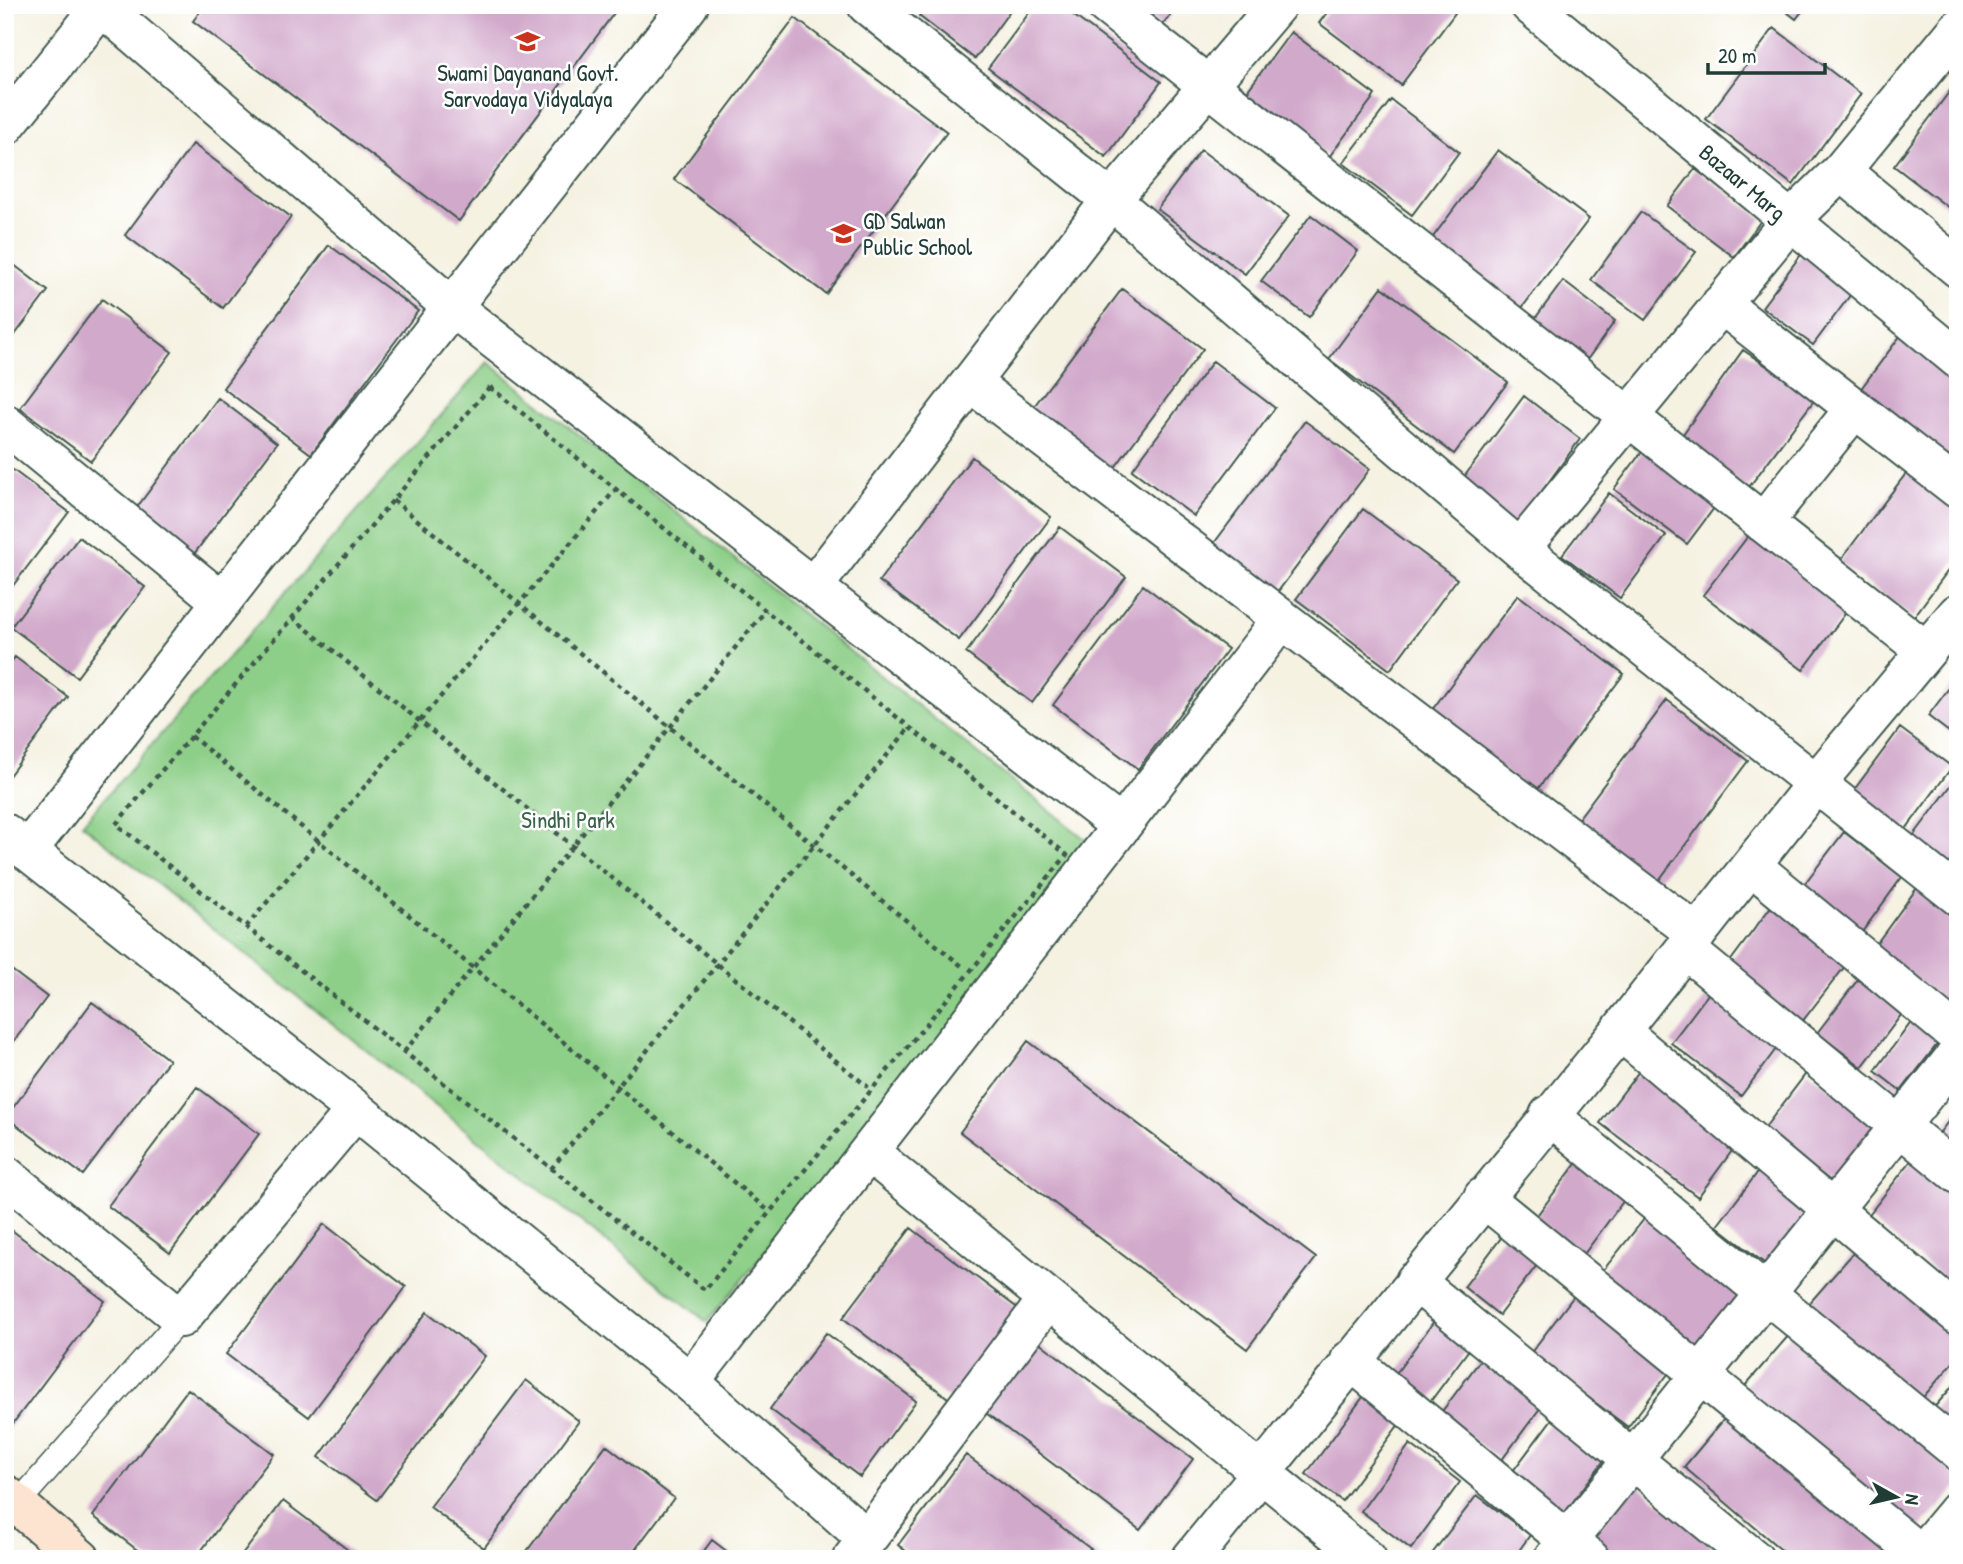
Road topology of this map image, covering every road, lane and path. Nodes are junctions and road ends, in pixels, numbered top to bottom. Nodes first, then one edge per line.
1 (689, 5) edge
2 (867, 5) edge
3 (1106, 5) edge
4 (1277, 5) edge
5 (1530, 5) edge
6 (1939, 5) edge
7 (103, 6) edge
8 (1958, 21) edge
9 (1958, 29) edge
10 (1210, 85) junction
11 (5, 127) edge
12 (1841, 171) junction
13 (1111, 200) junction
14 (1790, 221) junction
15 (1958, 268) edge
16 (1721, 304) junction
17 (452, 307) junction
18 (1958, 359) edge
19 (971, 383) junction
20 (1855, 408) junction
21 (1627, 417) junction
22 (5, 424) edge
23 (616, 489) junction
24 (1958, 489) edge
25 (393, 500) junction
26 (1763, 523) junction
27 (1520, 549) junction
28 (813, 587) junction
29 (219, 600) junction
30 (519, 603) junction
31 (766, 610) junction
32 (1958, 612) edge
33 (292, 617) junction
34 (1282, 619) junction
35 (1926, 651) junction
36 (420, 722) junction
37 (670, 727) junction
38 (910, 727) junction
39 (191, 736) junction
40 (1816, 783) junction
41 (1121, 827) junction
42 (319, 841) junction
43 (16, 842) edge
44 (814, 845) junction
45 (573, 846) junction
46 (1752, 866) junction
47 (1958, 896) edge
48 (246, 927) junction
49 (1691, 941) junction
50 (717, 964) junction
51 (474, 968) junction
52 (970, 972) junction
53 (1620, 1031) junction
54 (1958, 1036) edge
55 (404, 1052) junction
56 (1958, 1052) edge
57 (618, 1086) junction
58 (871, 1090) junction
59 (356, 1110) junction
60 (1549, 1115) junction
61 (1899, 1126) junction
62 (869, 1152) junction
63 (551, 1168) junction
64 (1958, 1174) edge
65 (5, 1175) edge
66 (1483, 1197) junction
67 (1832, 1210) junction
68 (770, 1212) junction
69 (1415, 1281) junction
70 (1766, 1293) junction
71 (1048, 1299) junction
72 (1958, 1315) edge
73 (181, 1318) junction
74 (1350, 1360) junction
75 (1701, 1374) junction
76 (690, 1382) junction
77 (1958, 1451) edge
78 (1633, 1460) junction
79 (1260, 1472) junction
80 (9, 1505) edge
81 (1958, 1510) edge
82 (860, 1549) edge
83 (1570, 1553) edge
84 (1919, 1557) edge
85 (80, 1559) edge
86 (1191, 1559) edge
87 (1367, 1559) edge
88 (1754, 1559) edge

1 - 17 street
2 - 13 street
3 - 10 street
4 - 10 street
5 - 14 street, Bazaar Marg
6 - 8 street
7 - 11 street
7 - 17 street
9 - 12 street
10 - 13 street
10 - 21 street
12 - 14 street
12 - 15 street
13 - 19 street
13 - 27 street
14 - 16 street
14 - 18 street, Bazaar Marg
16 - 20 street
16 - 21 street
17 - 28 street
17 - 29 street
19 - 28 street
19 - 34 street
20 - 24 street
20 - 26 street
21 - 26 street
21 - 27 street
22 - 29 street
23 - 25 path
23 - 30 path
23 - 31 path
25 - 30 path
25 - 33 path
26 - 35 street
27 - 40 street
28 - 41 street
29 - 43 street
30 - 36 path
30 - 37 path
31 - 37 path
31 - 38 path
32 - 35 street
33 - 36 path
33 - 39 path
34 - 41 street
34 - 49 street
35 - 40 street
36 - 42 path
36 - 45 path
37 - 44 path
37 - 45 path
38 - 44 path
38 - 52 path
39 - 42 path
39 - 48 path
40 - 46 street
40 - 47 street
41 - 62 street
42 - 48 path
42 - 51 path
43 - 59 street
44 - 50 path
44 - 52 path
45 - 50 path
45 - 51 path
46 - 49 street
46 - 54 street
48 - 55 path
49 - 53 street
49 - 61 street
50 - 57 path
50 - 58 path
51 - 55 path
51 - 57 path
52 - 58 path
53 - 60 street
53 - 67 street
55 - 63 path
56 - 61 street
57 - 63 path
57 - 68 path
58 - 68 path
59 - 73 street
59 - 76 street
60 - 66 street
60 - 70 street
61 - 64 street
61 - 67 street
62 - 71 street
62 - 76 street
63 - 68 path
65 - 73 street
66 - 69 street
66 - 75 street
67 - 70 street
67 - 72 street
69 - 74 street
69 - 78 street
70 - 75 street
70 - 77 street
71 - 79 street
71 - 82 street
73 - 80 lane
74 - 79 street
74 - 83 street
75 - 78 street
75 - 84 street
76 - 82 street
78 - 83 street
78 - 88 street
79 - 86 street
79 - 87 street
80 - 85 street
81 - 84 street

